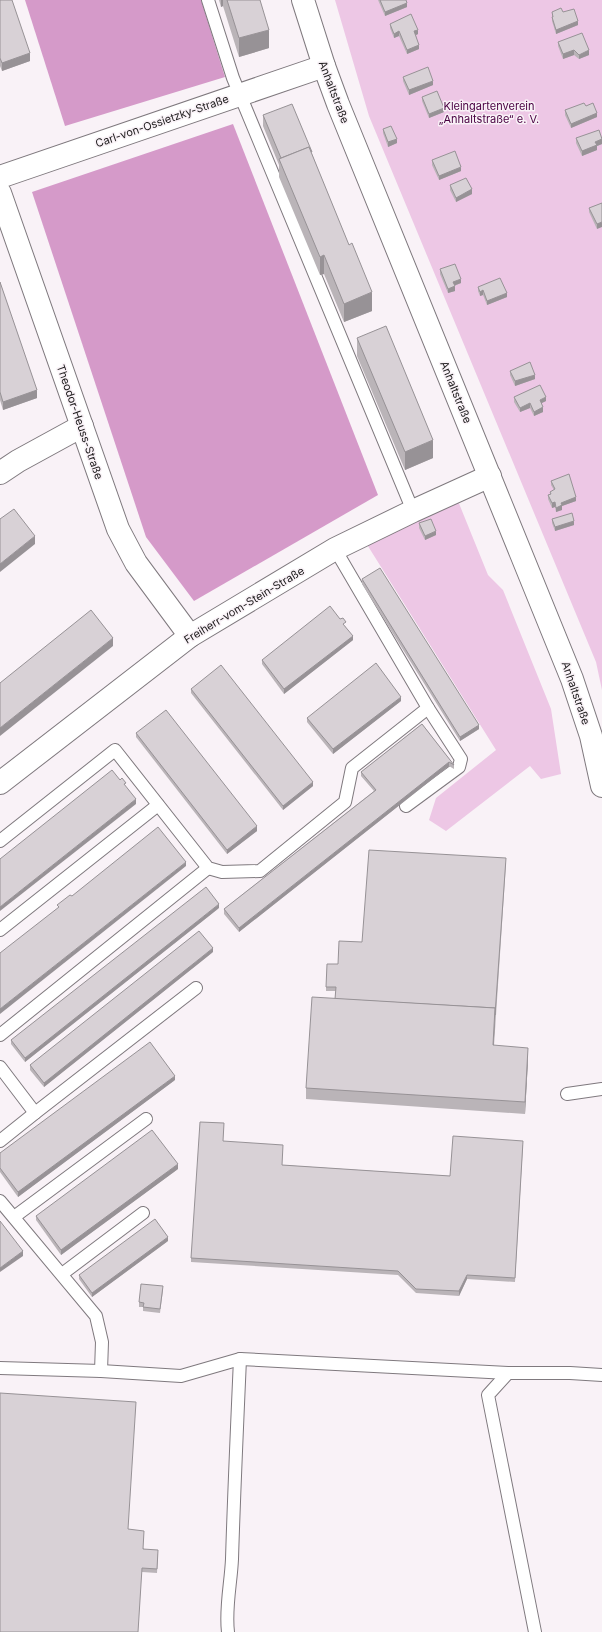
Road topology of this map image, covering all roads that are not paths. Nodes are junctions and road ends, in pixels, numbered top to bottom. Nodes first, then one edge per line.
1 (208, 0) edge
2 (304, 0) edge
3 (324, 66) junction
4 (240, 94) junction
5 (0, 176) edge
6 (2, 206) edge
7 (82, 426) junction
8 (0, 473) edge
9 (490, 476) junction
10 (413, 511) junction
11 (335, 549) junction
12 (190, 636) junction
13 (428, 708) junction
14 (0, 783) edge
15 (602, 786) edge
16 (158, 804) junction
17 (406, 806) dead end
18 (0, 841) edge
19 (208, 868) junction
20 (0, 930) edge
21 (196, 988) dead end
22 (0, 1034) edge
23 (0, 1067) edge
24 (602, 1090) edge
25 (567, 1094) dead end
26 (35, 1112) junction
27 (146, 1119) dead end
28 (0, 1141) edge
29 (0, 1201) edge
30 (143, 1213) dead end
31 (14, 1217) junction
32 (62, 1274) junction
33 (240, 1359) junction
34 (0, 1368) edge
35 (101, 1371) junction
36 (508, 1372) junction
37 (602, 1375) edge
38 (228, 1632) edge
39 (535, 1632) edge

1 - 4 lane
2 - 3 street, Anhaltstraße
3 - 4 street, Carl-von-Ossietzky-Straße
3 - 9 street, Anhaltstraße
4 - 5 street, Carl-von-Ossietzky-Straße
4 - 10 lane
6 - 7 street, Theodor-Heuss-Straße
7 - 8 street
7 - 12 street, Theodor-Heuss-Straße
9 - 10 street, Freiherr-vom-Stein-Straße
9 - 15 street, Anhaltstraße
10 - 11 street, Freiherr-vom-Stein-Straße
11 - 12 street, Freiherr-vom-Stein-Straße
11 - 13 lane
12 - 14 street, Freiherr-vom-Stein-Straße
13 - 17 lane
13 - 19 lane
16 - 18 lane
16 - 19 lane
16 - 20 lane
19 - 22 lane
21 - 26 lane
23 - 26 lane
24 - 25 lane
26 - 28 lane
27 - 31 lane
29 - 31 lane
30 - 32 lane
31 - 32 lane
32 - 35 lane
33 - 35 lane
33 - 36 lane
33 - 38 lane
34 - 35 lane
36 - 37 lane
36 - 39 lane

